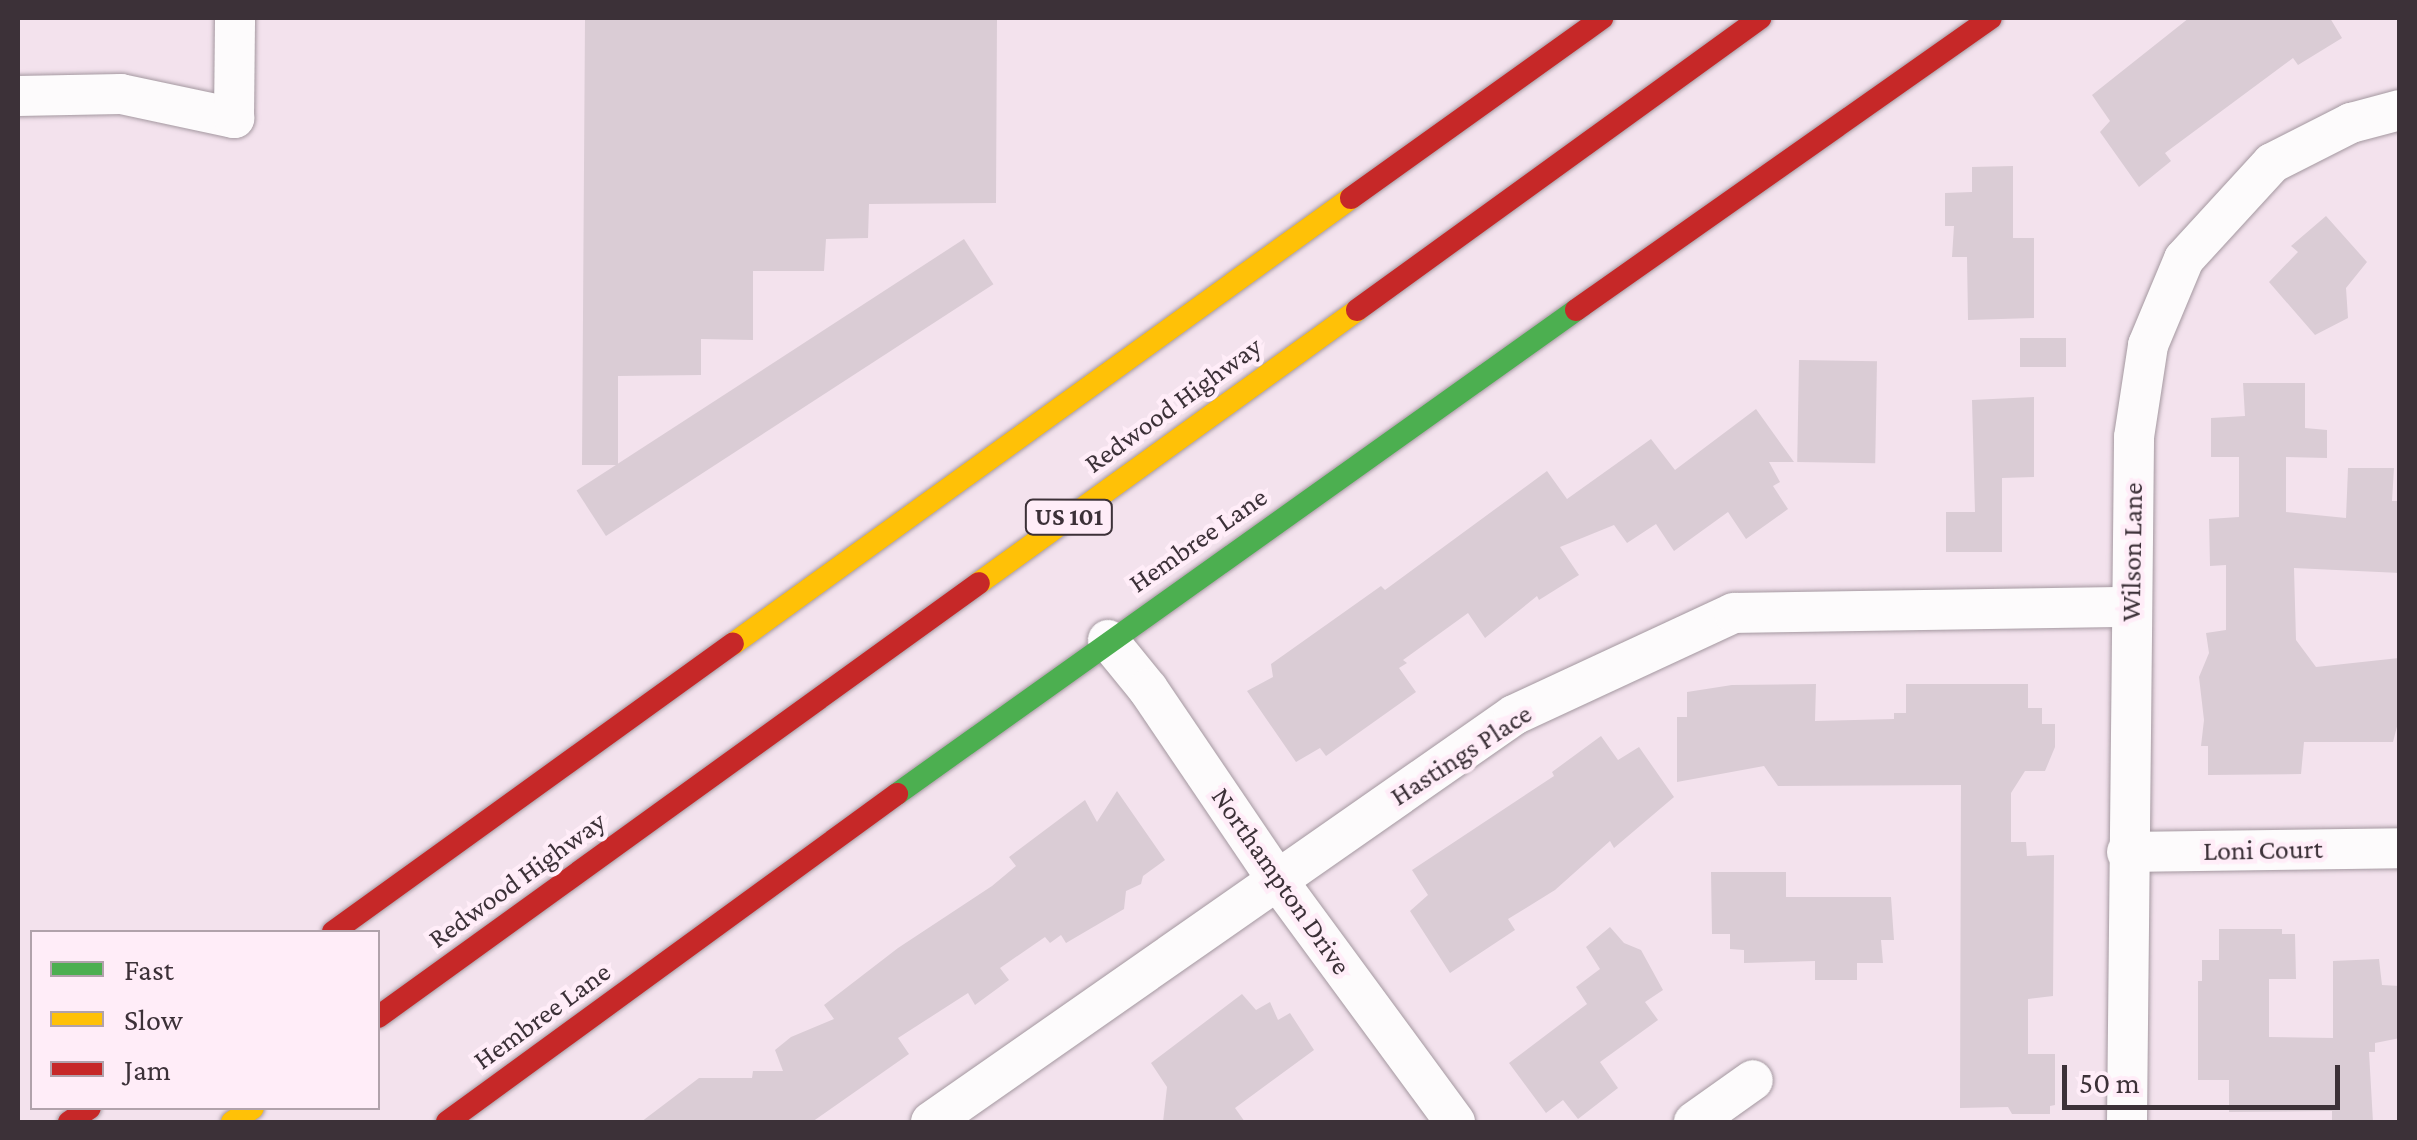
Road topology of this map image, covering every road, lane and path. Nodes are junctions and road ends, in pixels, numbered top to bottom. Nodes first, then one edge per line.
1 (234, 18) edge
2 (1602, 18) edge
3 (1761, 18) edge
4 (1991, 18) edge
5 (18, 96) edge
6 (2400, 110) edge
7 (2130, 607) junction
8 (1108, 640) junction
9 (2400, 848) edge
10 (2127, 852) junction
11 (1278, 880) junction
12 (335, 930) edge
13 (380, 1016) edge
14 (1753, 1080) dead end
15 (448, 1122) edge
16 (931, 1122) edge
17 (1455, 1122) edge
18 (1694, 1122) edge
19 (2127, 1122) edge

1 - 5 street
2 - 12 main road
3 - 13 main road, Redwood Highway / US 101
4 - 8 main road, Hembree Lane
6 - 7 street, Wilson Lane
7 - 10 street, Wilson Lane
7 - 11 street, Hastings Place
8 - 11 street, Northampton Drive
8 - 15 main road, Hembree Lane
9 - 10 street, Loni Court
10 - 19 street, Wilson Lane
11 - 16 street, Hastings Place
11 - 17 street, Northampton Drive
14 - 18 street

